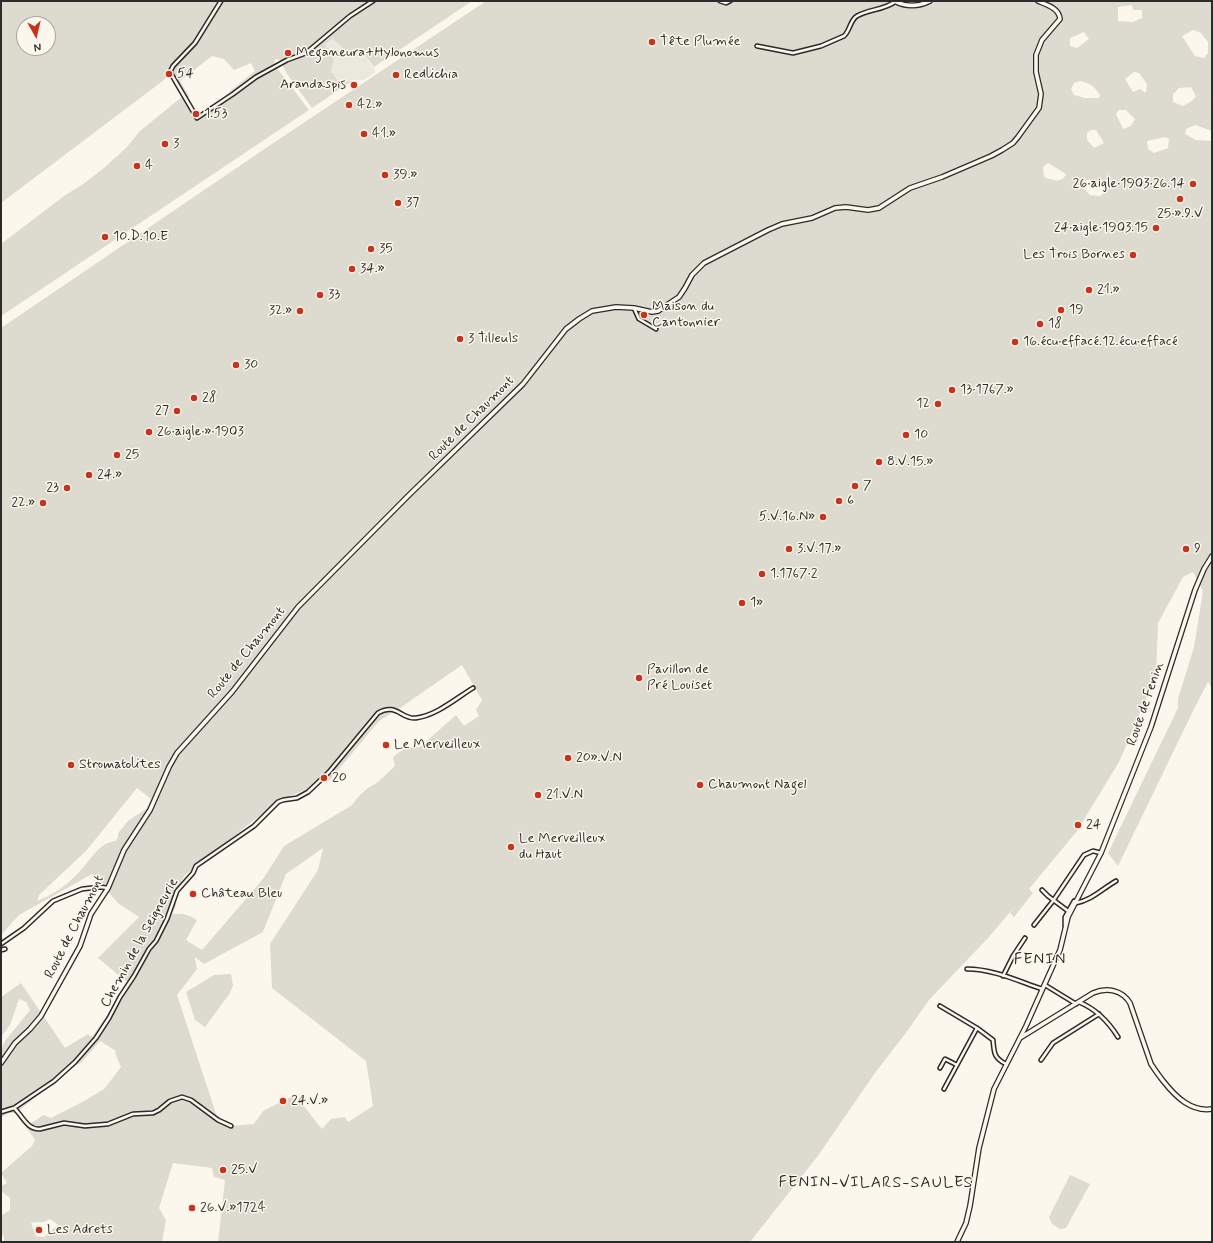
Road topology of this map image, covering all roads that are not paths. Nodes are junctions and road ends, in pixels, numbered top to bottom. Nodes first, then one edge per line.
1 (221, 1) edge
2 (373, 1) edge
3 (720, 1) edge
4 (730, 1) edge
5 (895, 1) edge
6 (930, 1) edge
7 (1038, 1) edge
8 (757, 46) dead end
9 (634, 308) junction
10 (656, 329) dead end
11 (1212, 556) edge
12 (473, 688) dead end
13 (1101, 853) junction
14 (1116, 882) dead end
15 (108, 888) junction
16 (1042, 890) dead end
17 (1079, 897) junction
18 (1054, 901) junction
19 (1076, 903) junction
20 (1068, 911) junction
21 (1034, 925) dead end
22 (1066, 929) junction
23 (1025, 938) dead end
24 (1, 944) edge
25 (5, 949) dead end
26 (1, 950) edge
27 (967, 969) dead end
28 (1003, 976) junction
29 (1044, 984) junction
30 (1042, 989) junction
31 (1078, 1003) junction
32 (940, 1006) dead end
33 (1099, 1014) junction
34 (1026, 1026) junction
35 (977, 1028) junction
36 (1031, 1031) junction
37 (1118, 1037) dead end
38 (1020, 1038) junction
39 (1041, 1060) dead end
40 (1, 1063) edge
41 (1006, 1064) junction
42 (957, 1065) junction
43 (940, 1068) dead end
44 (944, 1089) dead end
45 (14, 1108) junction
46 (1212, 1109) edge
47 (1, 1112) edge
48 (231, 1126) dead end
49 (957, 1242) edge

1 - 2 street
3 - 4 street
5 - 6 street
5 - 8 street
7 - 9 street, Route de Chaumont
9 - 10 street
9 - 15 street, Route de Chaumont
11 - 13 street, Route de Fenin
12 - 45 street, Chemin de la Seigneurie
13 - 17 street, Route de Fenin
13 - 18 street
14 - 19 street
15 - 24 street
15 - 40 street, Route de Chaumont
16 - 18 street
17 - 19 street, Route de Fenin
17 - 20 street
18 - 20 street
18 - 21 street
19 - 22 street, Route de Fenin
20 - 22 street
22 - 29 street, Route de Fenin
23 - 28 street
25 - 26 street
27 - 28 street
28 - 30 street
29 - 30 street, Route de Fenin
29 - 31 street
30 - 34 street, Route de Fenin
31 - 33 street
31 - 36 street
31 - 46 street
32 - 35 street
33 - 37 street
33 - 39 street
34 - 36 street
34 - 38 street, Route de Fenin
35 - 41 street
35 - 42 street
36 - 38 street
38 - 41 street, Route de Fenin
41 - 49 street, Route de Fenin
42 - 43 street
42 - 44 street
45 - 47 street, Chemin de la Seigneurie
45 - 48 street

